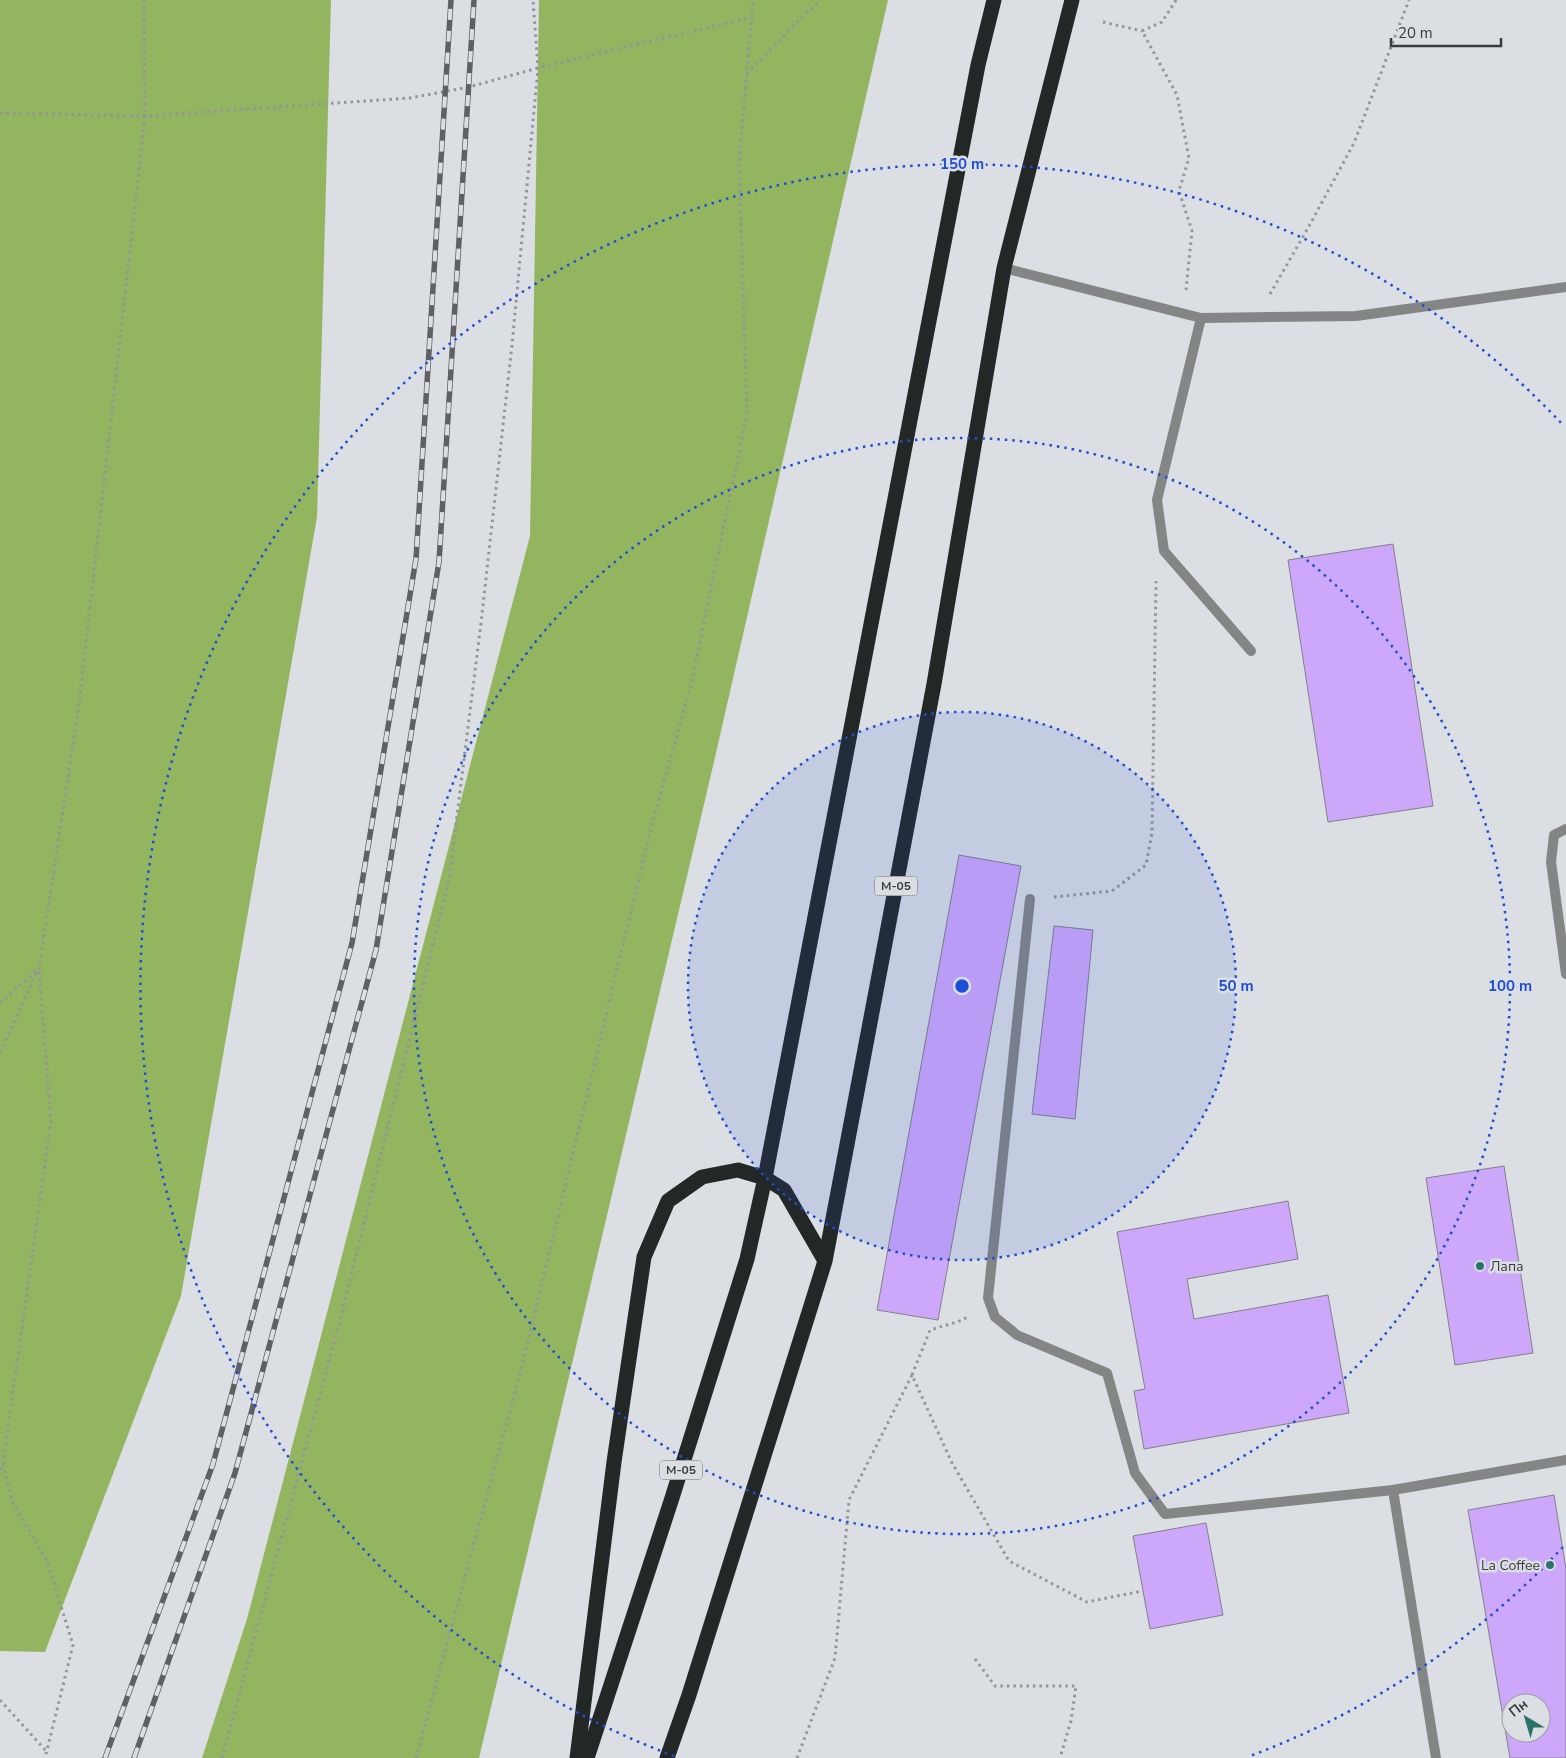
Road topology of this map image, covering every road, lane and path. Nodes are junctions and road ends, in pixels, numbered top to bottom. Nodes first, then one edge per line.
1 (144, 0) edge
2 (533, 0) edge
3 (753, 0) edge
4 (821, 0) edge
5 (994, 0) edge
6 (1072, 0) edge
7 (1176, 0) edge
8 (1409, 0) edge
9 (752, 17) junction
10 (1103, 22) dead end
11 (1142, 31) junction
12 (538, 68) junction
13 (747, 75) junction
14 (0, 113) edge
15 (145, 116) junction
16 (1004, 268) junction
17 (1566, 287) edge
18 (1182, 313) junction
19 (1250, 317) junction
20 (1201, 318) junction
21 (1156, 578) dead end
22 (1251, 651) dead end
23 (1566, 829) edge
24 (1030, 899) joint
25 (39, 968) junction
26 (1566, 974) edge
27 (0, 1003) edge
28 (0, 1052) edge
29 (765, 1178) junction
30 (825, 1261) junction
31 (988, 1298) junction
32 (912, 1375) junction
33 (1566, 1460) edge
34 (3, 1463) junction
35 (0, 1470) edge
36 (1393, 1490) junction
37 (1143, 1591) dead end
38 (975, 1659) dead end
39 (0, 1700) edge
40 (47, 1752) junction
41 (45, 1758) edge
42 (222, 1758) edge
43 (416, 1758) edge
44 (576, 1758) edge
45 (586, 1758) edge
46 (667, 1758) edge
47 (797, 1758) edge
48 (1060, 1758) edge
49 (1436, 1758) edge

1 - 15 path
2 - 12 path
3 - 9 path
4 - 13 path
5 - 29 highway, М-05
6 - 16 highway, М-05
7 - 11 path
8 - 19 path
9 - 12 path
9 - 13 path
10 - 11 path
11 - 18 path
12 - 15 path
12 - 42 path
13 - 43 path
14 - 15 path
15 - 25 path
16 - 18 street
16 - 30 highway, М-05
17 - 19 street
18 - 20 street
19 - 20 street
20 - 22 street
21 - 24 path
23 - 26 street
24 - 31 street
25 - 27 path
25 - 28 path
25 - 34 path
29 - 30 highway
29 - 44 highway
29 - 45 highway, М-05
30 - 46 highway, М-05
31 - 32 path
31 - 36 street
32 - 37 path
32 - 47 path
33 - 36 street
34 - 35 path
34 - 40 path
36 - 49 street
38 - 48 path
39 - 40 path
40 - 41 path

